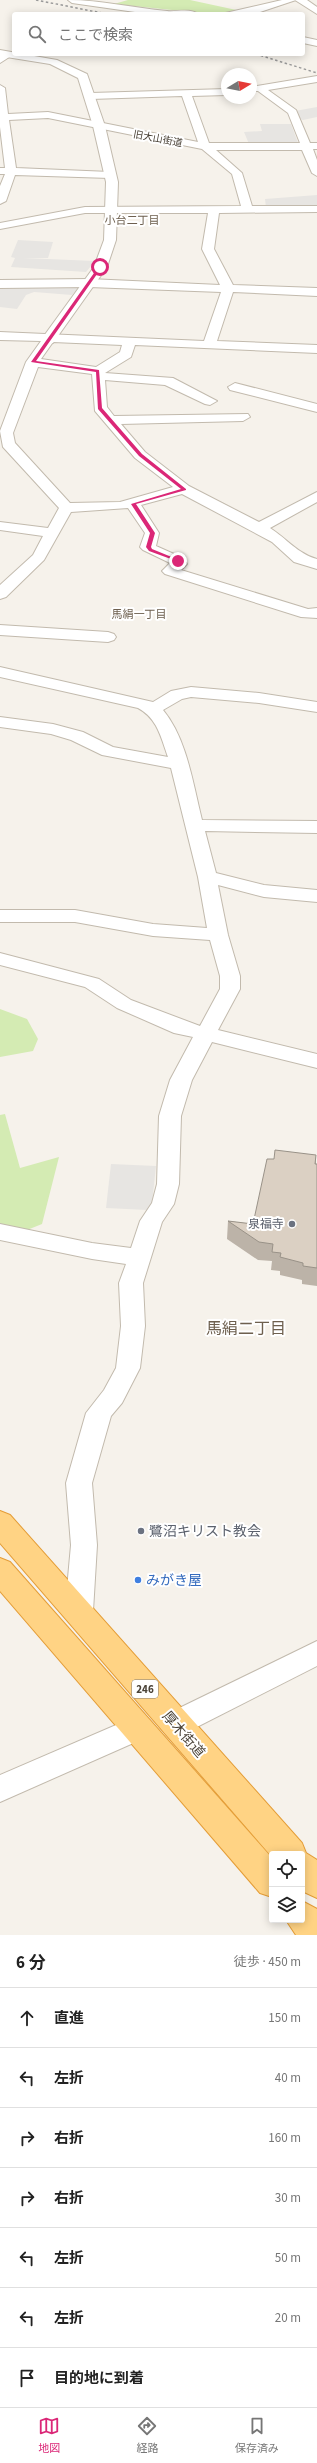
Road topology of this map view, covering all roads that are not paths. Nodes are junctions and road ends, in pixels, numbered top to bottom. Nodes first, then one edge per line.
1 (72, 0) edge
2 (124, 0) edge
3 (292, 0) edge
4 (300, 0) edge
5 (106, 6) junction
6 (317, 11) edge
7 (152, 12) edge
8 (248, 12) edge
9 (305, 40) edge
10 (317, 43) edge
11 (3, 56) edge
12 (317, 79) edge
13 (0, 88) edge
14 (257, 89) edge
15 (257, 90) edge
16 (221, 92) edge
17 (186, 94) junction
18 (91, 96) junction
19 (2, 117) edge
20 (99, 126) junction
21 (205, 146) junction
22 (317, 146) edge
23 (306, 147) junction
24 (5, 172) edge
25 (317, 173) edge
26 (110, 175) junction
27 (1, 194) edge
28 (110, 208) junction
29 (214, 209) junction
30 (247, 209) junction
31 (317, 210) edge
32 (0, 226) edge
33 (89, 283) junction
34 (0, 284) edge
35 (228, 288) junction
36 (317, 292) edge
37 (0, 336) edge
38 (48, 340) junction
39 (129, 343) junction
40 (209, 345) junction
41 (317, 349) edge
42 (33, 362) junction
43 (98, 373) junction
44 (235, 387) dead end
45 (210, 401) dead end
46 (317, 408) edge
47 (6, 413) edge
48 (244, 417) dead end
49 (111, 420) junction
50 (184, 490) junction
51 (317, 496) edge
52 (133, 504) junction
53 (66, 508) junction
54 (0, 526) edge
55 (259, 528) junction
56 (53, 533) junction
57 (317, 564) edge
58 (0, 594) edge
59 (317, 613) edge
60 (0, 630) edge
61 (108, 637) dead end
62 (0, 672) edge
63 (317, 707) edge
64 (154, 709) junction
65 (0, 722) edge
66 (179, 764) junction
67 (194, 825) junction
68 (317, 827) edge
69 (207, 877) junction
70 (317, 896) edge
71 (0, 916) edge
72 (218, 935) junction
73 (0, 958) edge
74 (205, 1034) junction
75 (317, 1061) edge
76 (0, 1232) edge
77 (138, 1257) junction
78 (0, 1524) edge
79 (0, 1570) edge
80 (79, 1611) junction
81 (317, 1653) edge
82 (175, 1724) junction
83 (137, 1728) junction
84 (0, 1789) edge
85 (287, 1849) edge
86 (305, 1861) edge
87 (305, 1870) edge
88 (317, 1871) edge
89 (269, 1879) edge
90 (317, 1883) edge

1 - 5 street
2 - 5 street
3 - 8 street
4 - 6 street
5 - 7 street
9 - 10 street
11 - 18 street
12 - 14 street
13 - 19 street
15 - 23 street
16 - 17 street
17 - 18 street
17 - 21 street
18 - 20 street
19 - 20 street, 旧大山街道
19 - 24 street
20 - 21 street, 旧大山街道
20 - 26 street
21 - 23 street, 旧大山街道
21 - 30 street
22 - 23 street, 旧大山街道
23 - 25 street
24 - 26 street
24 - 27 street
26 - 28 street
28 - 29 street
28 - 32 street
28 - 33 street
29 - 30 street
29 - 35 street
30 - 31 street
33 - 34 street
33 - 35 street
33 - 38 street
35 - 36 street
35 - 40 street
37 - 38 street
38 - 39 street
38 - 42 street
39 - 40 street
39 - 43 street
40 - 41 street
42 - 43 street
42 - 47 street
43 - 45 street
43 - 49 street
44 - 46 street
47 - 53 street
48 - 49 street
49 - 50 street
50 - 52 street
50 - 55 street
51 - 55 street
52 - 53 street
52 - 59 street
53 - 56 street
54 - 56 street
55 - 57 street
56 - 58 street
60 - 61 street
62 - 64 street
63 - 64 street
64 - 66 street
65 - 66 street
66 - 67 street
67 - 68 street
67 - 69 street
69 - 70 street
69 - 72 street
71 - 72 street
72 - 74 street
73 - 74 street
74 - 75 street
74 - 77 street
76 - 77 street
77 - 80 street
78 - 80 highway, 厚木街道 / 246
79 - 83 highway, 246
80 - 82 highway, 厚木街道 / 246
81 - 82 street
82 - 85 highway, 厚木街道 / 246
83 - 84 street
83 - 89 highway, 246
86 - 88 street
87 - 90 highway

